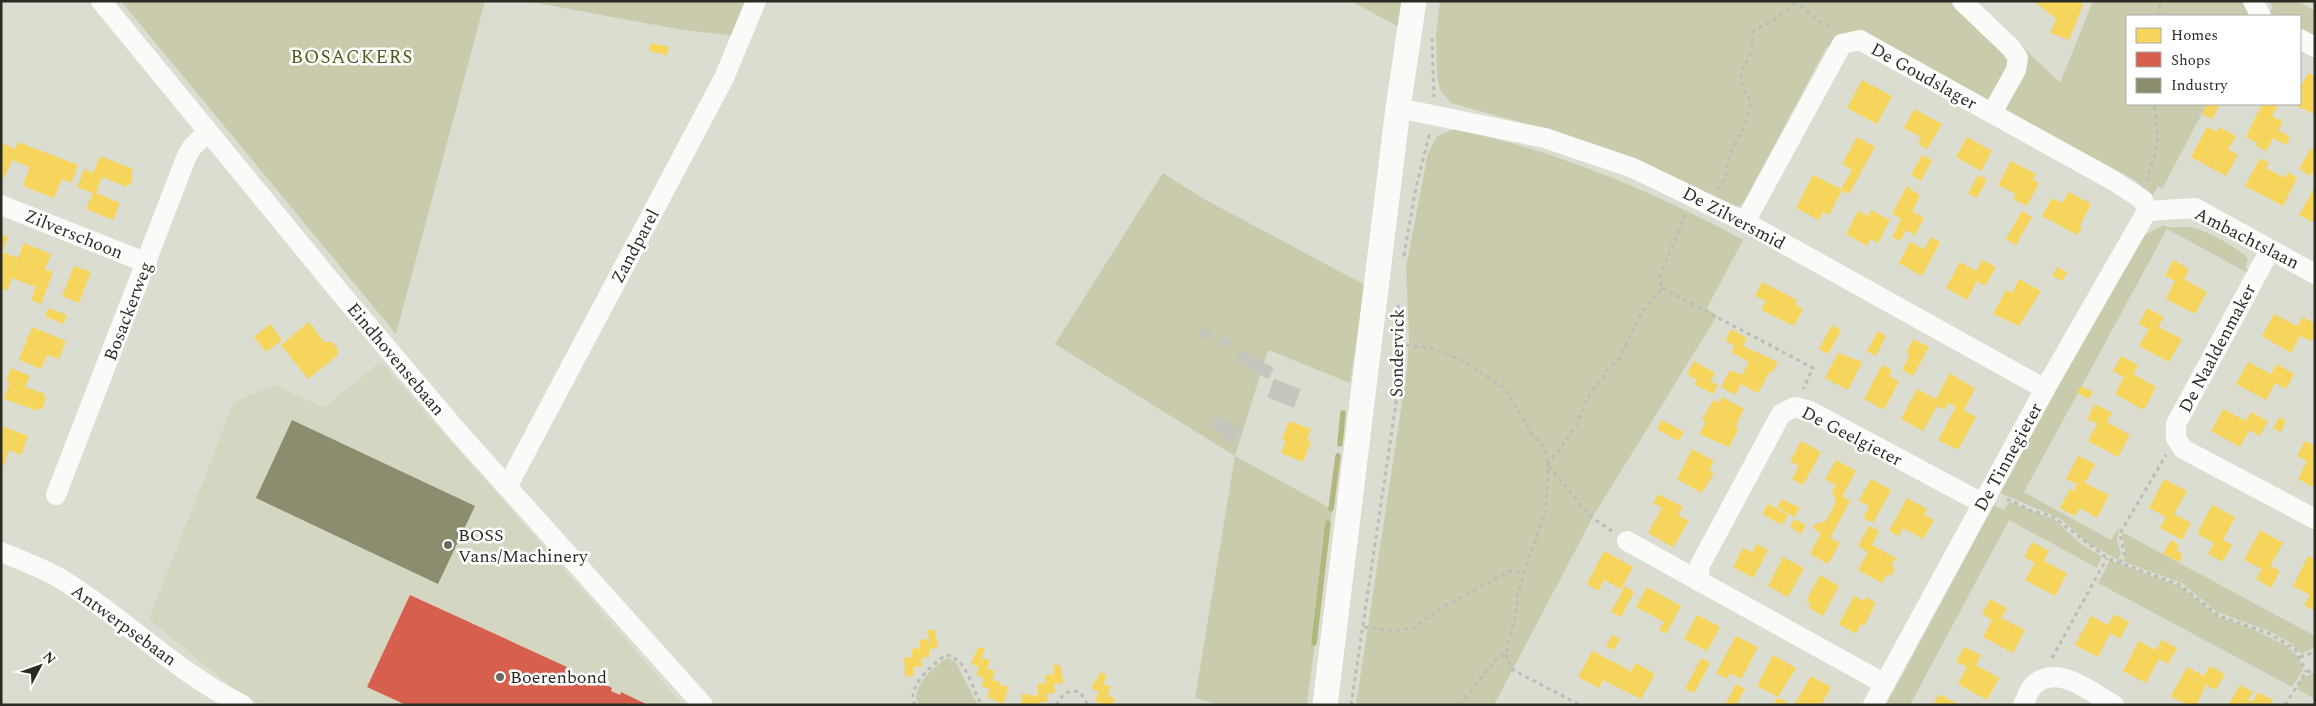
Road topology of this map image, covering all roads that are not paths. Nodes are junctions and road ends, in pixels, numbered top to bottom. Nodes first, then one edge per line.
1 (101, 1) edge
2 (756, 1) edge
3 (1414, 1) edge
4 (1962, 1) edge
5 (2253, 1) edge
6 (2260, 15) edge
7 (2301, 40) edge
8 (2315, 47) edge
9 (1398, 108) junction
10 (1992, 114) junction
11 (208, 132) junction
12 (1, 205) edge
13 (2144, 205) junction
14 (1745, 222) junction
15 (2270, 250) junction
16 (147, 263) junction
17 (2315, 274) edge
18 (2045, 389) junction
19 (507, 487) junction
20 (56, 495) dead end
21 (1985, 497) junction
22 (2315, 519) edge
23 (1627, 541) road end
24 (1, 552) edge
25 (1698, 581) junction
26 (1885, 684) junction
27 (244, 705) edge
28 (704, 705) edge
29 (1325, 705) edge
30 (1873, 705) edge
31 (2023, 705) edge
32 (2114, 705) edge

1 - 11 street, Eindhovensebaan
2 - 19 street, Zandparel
3 - 9 street, Sondervick
4 - 10 street
5 - 6 street
7 - 8 street
9 - 14 street, De Zilversmid
9 - 29 street, Sondervick
10 - 13 street, De Goudslager
10 - 14 street, De Goudslager
11 - 16 street, Bosackerweg
11 - 19 street, Eindhovensebaan
12 - 16 street, Zilverschoon
13 - 15 street, Ambachtslaan
13 - 18 street, De Tinnegieter
14 - 18 street, De Zilversmid
15 - 17 street, Ambachtslaan
15 - 22 street, De Naaldenmaker
16 - 20 street, Bosackerweg
18 - 21 street, De Tinnegieter
19 - 28 street, Eindhovensebaan
21 - 25 street, De Geelgieter
21 - 26 street, De Tinnegieter
23 - 25 street
24 - 27 street, Antwerpsebaan
25 - 26 street
26 - 30 street, De Tinnegieter
31 - 32 street

